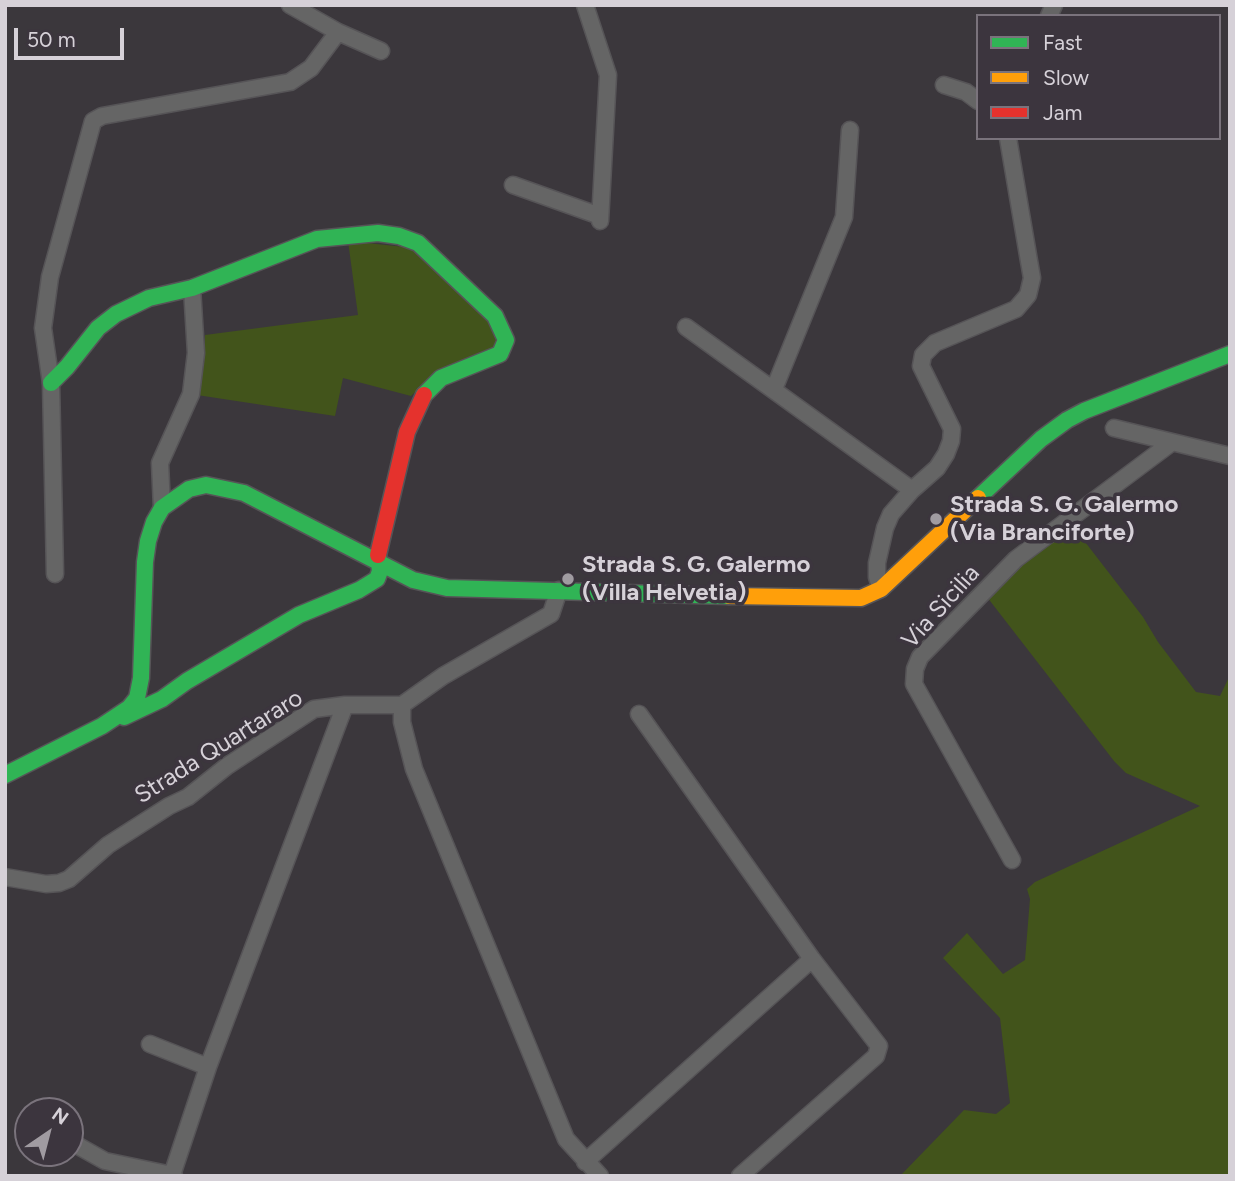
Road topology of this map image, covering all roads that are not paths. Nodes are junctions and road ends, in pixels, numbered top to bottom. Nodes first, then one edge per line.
1 (289, 5) edge
2 (585, 5) edge
3 (338, 32) junction
4 (380, 51) dead end
5 (944, 85) dead end
6 (976, 100) edge
7 (850, 130) dead end
8 (1008, 140) edge
9 (513, 185) dead end
10 (192, 288) junction
11 (686, 327) dead end
12 (1230, 354) edge
13 (51, 383) junction
14 (774, 389) junction
15 (1114, 428) dead end
16 (1171, 443) junction
17 (1230, 456) edge
18 (912, 490) junction
19 (162, 508) junction
20 (377, 562) junction
21 (55, 574) dead end
22 (447, 588) junction
23 (881, 589) junction
24 (359, 590) junction
25 (559, 590) junction
26 (141, 678) junction
27 (187, 681) junction
28 (345, 705) junction
29 (402, 705) junction
30 (639, 715) dead end
31 (102, 726) junction
32 (7, 769) edge
33 (1012, 860) dead end
34 (5, 877) edge
35 (812, 959) junction
36 (150, 1044) dead end
37 (208, 1067) junction
38 (84, 1149) edge
39 (585, 1162) junction
40 (173, 1175) edge
41 (600, 1176) edge
42 (740, 1176) edge

1 - 3 street
2 - 9 street
3 - 4 street
3 - 13 street
5 - 6 street
7 - 14 street
8 - 18 street
10 - 13 main road
10 - 19 street
10 - 20 main road
11 - 14 street
12 - 23 main road
13 - 21 street
14 - 18 street
15 - 16 street
16 - 17 street
16 - 33 street, Via Sicilia
18 - 23 street
19 - 20 main road
19 - 26 main road
20 - 22 main road
20 - 24 main road
22 - 24 main road
22 - 25 main road
23 - 25 main road
24 - 27 main road
25 - 29 street
26 - 27 main road
26 - 31 main road
27 - 31 main road
28 - 29 street, Strada Quartararo
28 - 34 street, Strada Quartararo
28 - 37 street
29 - 39 street
30 - 35 street
31 - 32 main road
35 - 39 street
35 - 42 street
36 - 37 street
37 - 40 street
38 - 40 street
39 - 41 street

